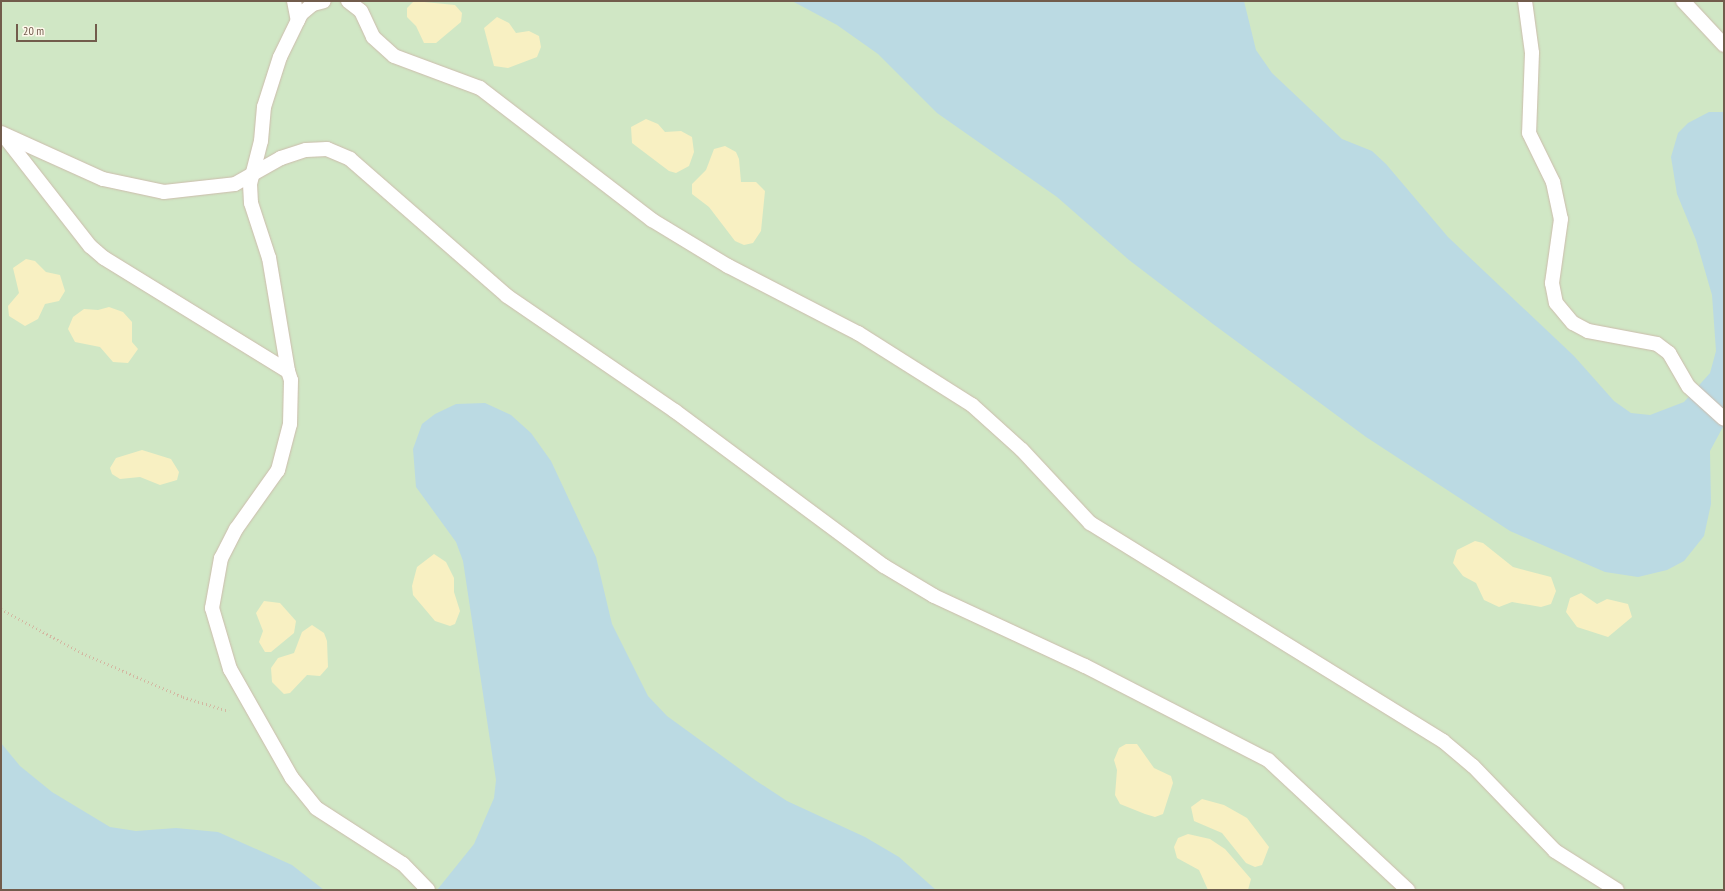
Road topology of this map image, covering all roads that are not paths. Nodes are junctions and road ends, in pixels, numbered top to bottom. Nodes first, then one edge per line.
1 (294, 1) edge
2 (324, 1) edge
3 (348, 1) edge
4 (1525, 1) edge
5 (1683, 1) edge
6 (298, 21) junction
7 (1724, 45) edge
8 (1, 133) edge
9 (252, 177) junction
10 (288, 371) junction
11 (1724, 419) edge
12 (428, 890) edge
13 (1408, 890) edge
14 (1617, 890) edge

1 - 6 lane
2 - 6 lane
3 - 14 lane
4 - 11 lane
5 - 7 lane
6 - 9 lane
8 - 9 lane
8 - 10 lane
9 - 10 lane
9 - 13 lane
10 - 12 lane

